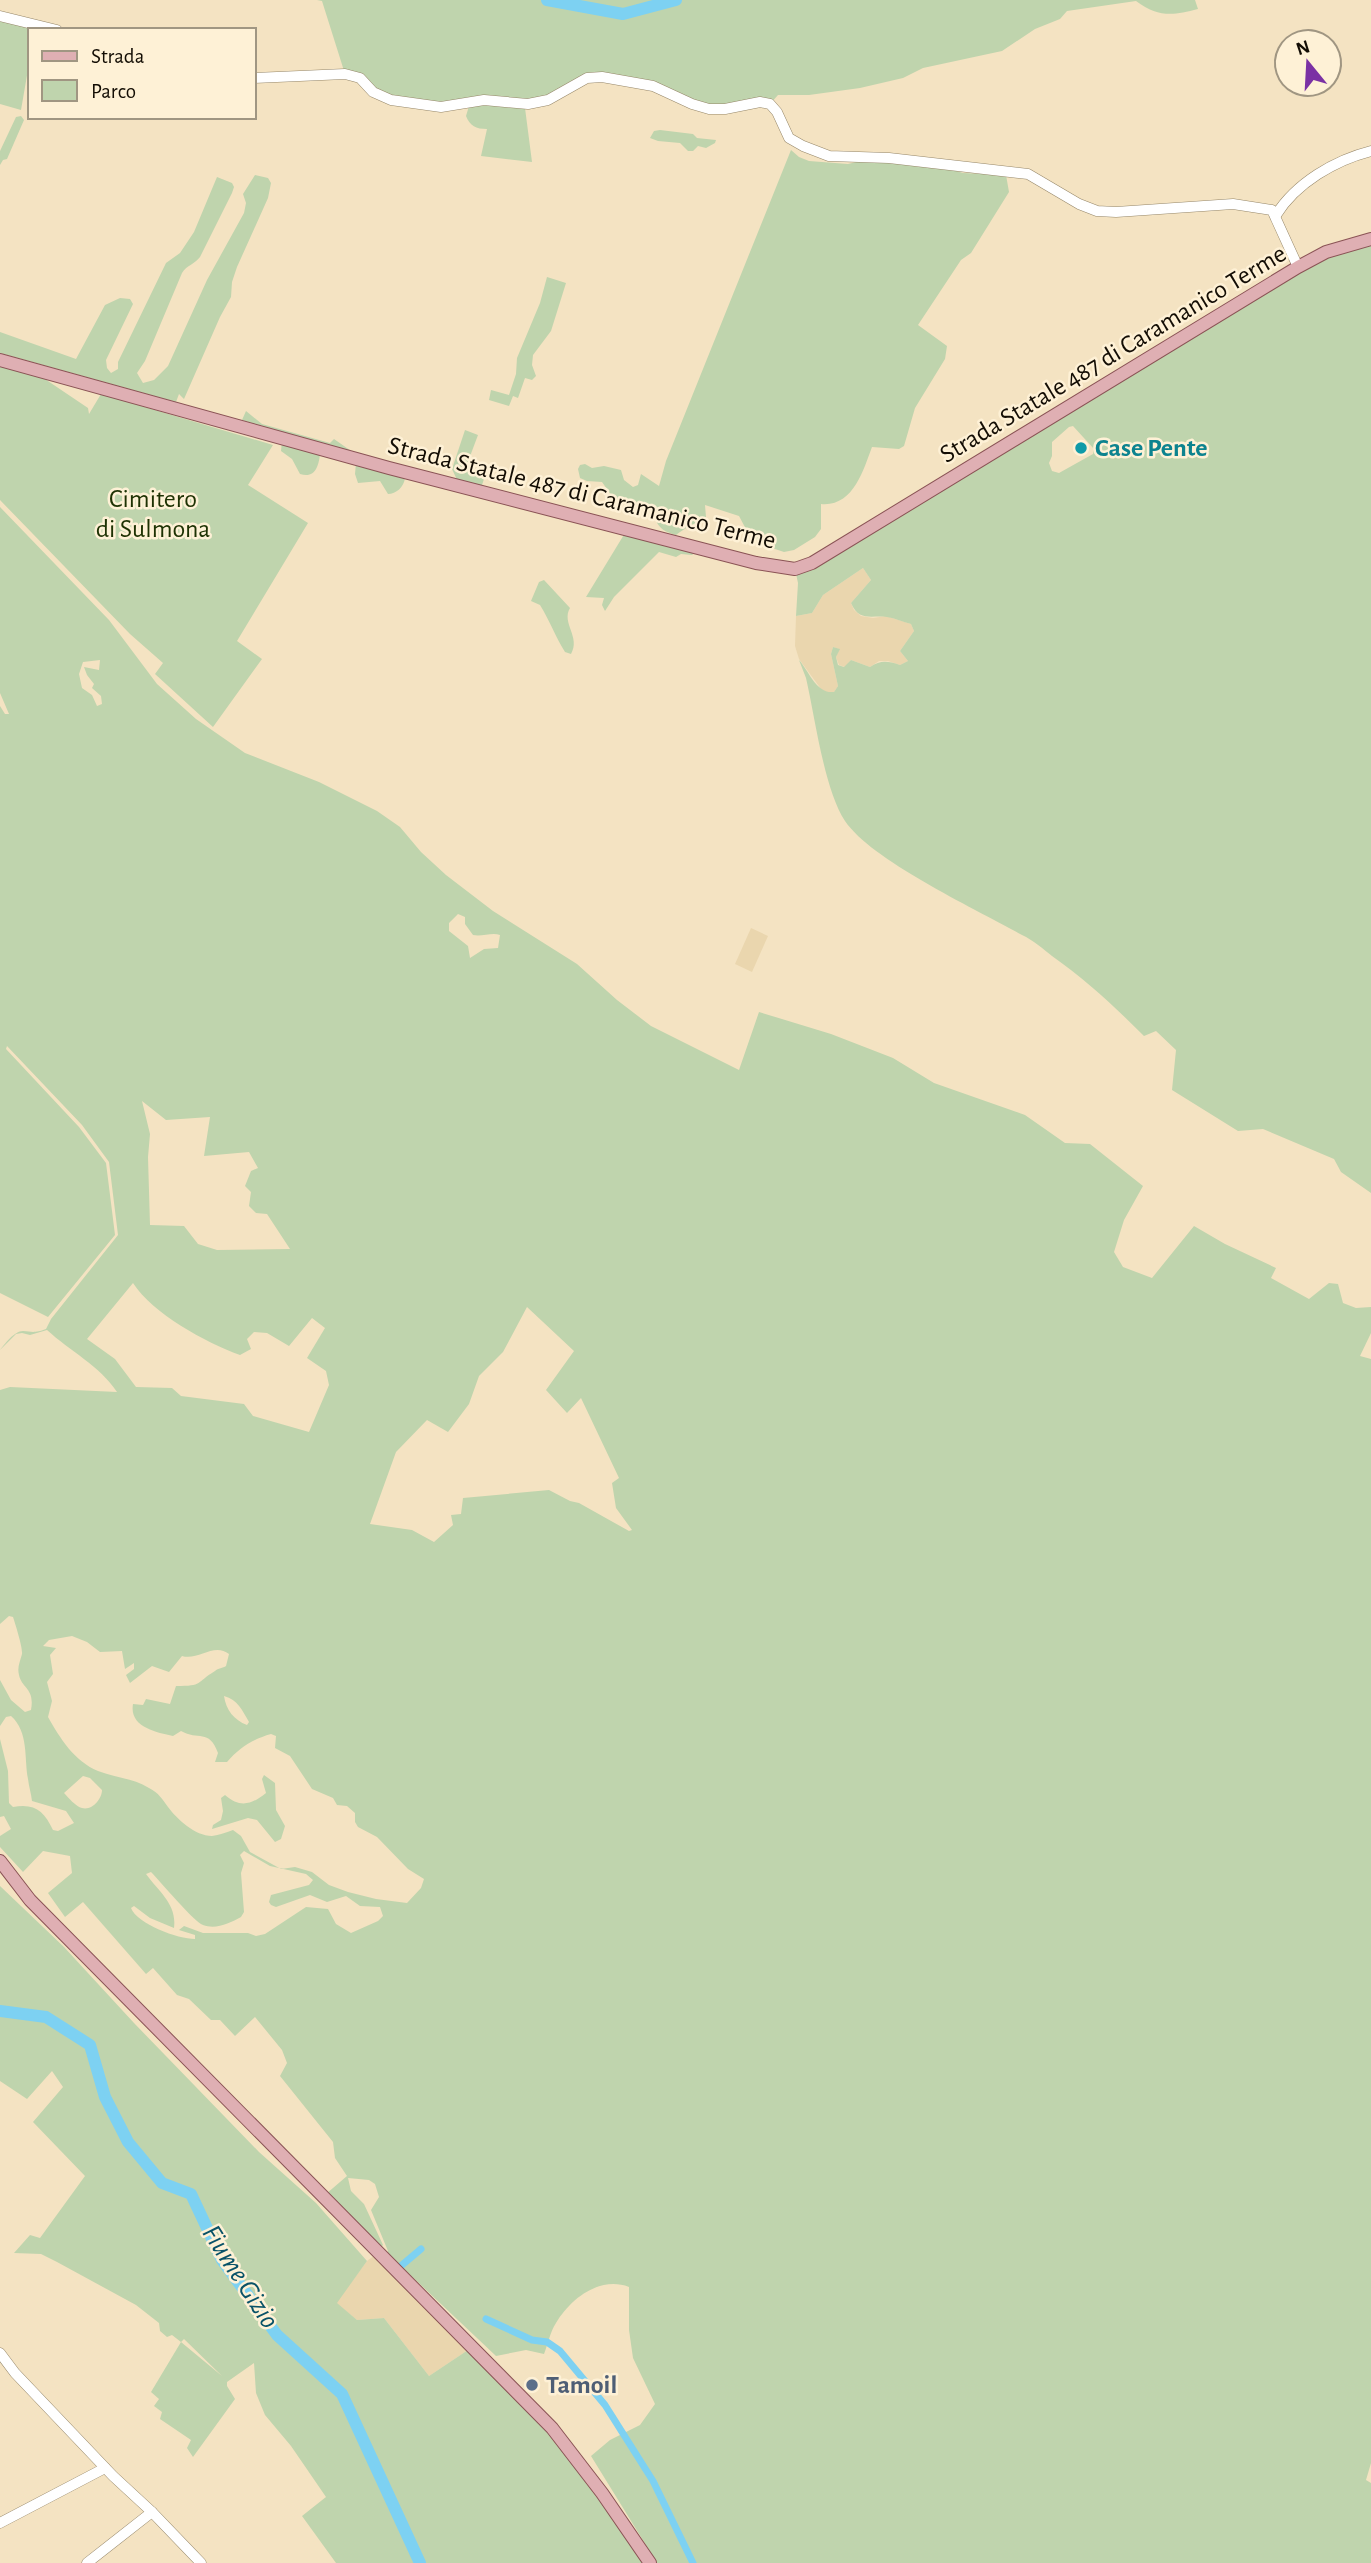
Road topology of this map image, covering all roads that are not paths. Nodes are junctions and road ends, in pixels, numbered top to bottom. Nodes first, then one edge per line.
1 (0, 16) edge
2 (49, 28) edge
3 (256, 78) edge
4 (1371, 151) edge
5 (1276, 215) junction
6 (1371, 239) edge
7 (1298, 267) junction
8 (0, 360) edge
9 (0, 1861) edge
10 (0, 2353) edge
11 (105, 2468) junction
12 (152, 2512) junction
13 (0, 2523) edge
14 (87, 2563) edge
15 (201, 2563) edge
16 (650, 2563) edge

1 - 2 street
3 - 5 street
4 - 5 street
5 - 7 street
6 - 7 main road, Strada Statale 487 di Caramanico Terme
7 - 8 main road, Strada Statale 487 di Caramanico Terme
9 - 16 main road
10 - 11 street
11 - 12 street
11 - 13 street
12 - 14 street
12 - 15 street

